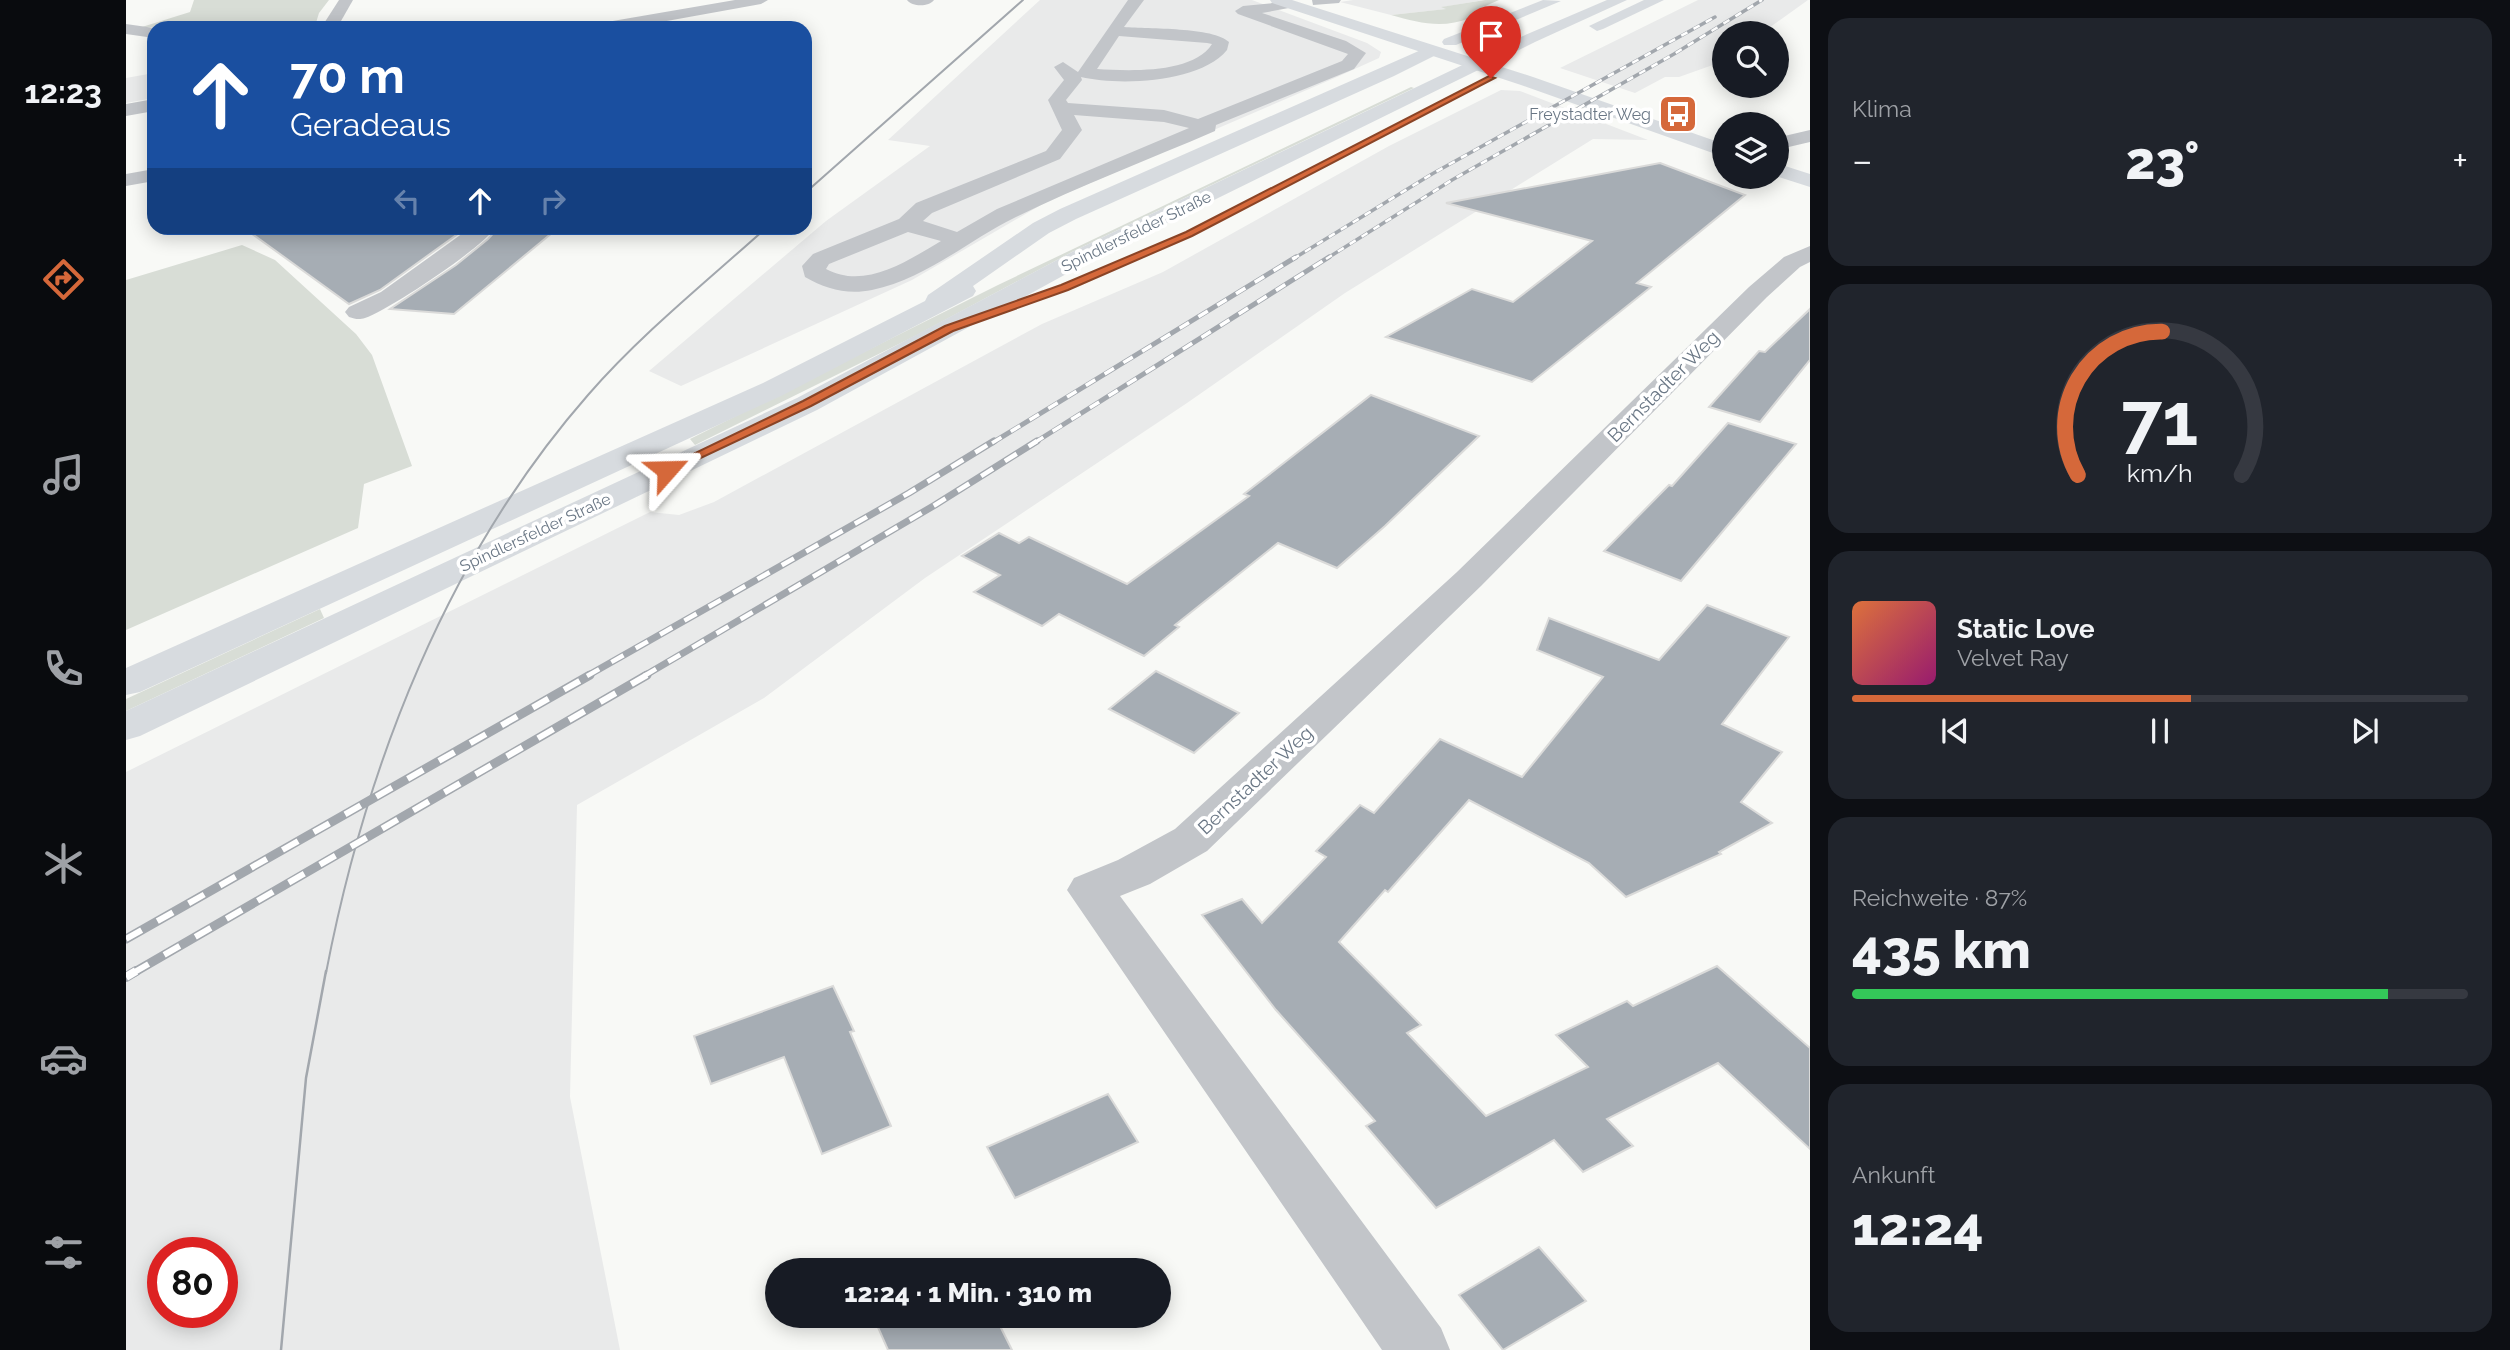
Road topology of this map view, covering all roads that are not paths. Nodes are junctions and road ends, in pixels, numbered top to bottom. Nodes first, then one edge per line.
1 (346, 0) edge
2 (761, 0) edge
3 (914, 0) edge
4 (927, 0) edge
5 (1137, 0) edge
6 (1556, 0) edge
7 (1591, 0) edge
8 (1620, 0) edge
9 (1657, 0) edge
10 (1321, 1) edge
11 (1283, 2) edge
12 (678, 14) junction
13 (330, 21) edge
14 (640, 21) edge
15 (694, 21) edge
16 (126, 29) edge
17 (1114, 31) junction
18 (147, 32) edge
19 (1440, 46) junction
20 (1546, 50) dead end
21 (1515, 66) junction
22 (1063, 67) dead end
23 (1272, 75) dead end
24 (1306, 82) junction
25 (1424, 92) junction
26 (147, 106) edge
27 (1061, 108) junction
28 (126, 110) edge
29 (1200, 125) junction
30 (1810, 136) edge
31 (1789, 141) edge
32 (1712, 144) edge
33 (1789, 174) edge
34 (147, 176) edge
35 (126, 180) edge
36 (1810, 181) edge
37 (915, 226) junction
38 (474, 235) edge
39 (960, 240) junction
40 (1810, 253) edge
41 (1100, 273) dead end
42 (873, 282) junction
43 (358, 312) dead end
44 (916, 316) junction
45 (949, 329) junction
46 (618, 476) junction
47 (126, 683) edge
48 (126, 727) edge
49 (1419, 1350) edge

1 - 13 street
2 - 12 street
3 - 4 street
5 - 17 street
6 - 19 main road
7 - 25 main road, Spindlersfelder Straße
8 - 25 main road, Spindlersfelder Straße
9 - 20 main road
10 - 19 main road
11 - 19 main road
11 - 24 street
12 - 14 street
12 - 15 street
16 - 18 street
17 - 17 street
19 - 21 main road
19 - 44 main road
21 - 25 main road
21 - 32 main road
22 - 27 street
23 - 24 street
24 - 29 street
25 - 44 main road, Spindlersfelder Straße
25 - 45 main road, Spindlersfelder Straße
26 - 28 street
27 - 29 street
27 - 37 street
29 - 39 street
30 - 31 street
33 - 36 main road
34 - 35 street
37 - 39 street
37 - 42 street
37 - 42 street
38 - 43 street
39 - 42 street
40 - 49 street, Bernstadter Weg
41 - 45 main road
44 - 46 main road, Spindlersfelder Straße
45 - 46 main road, Spindlersfelder Straße
46 - 47 main road, Spindlersfelder Straße
46 - 48 main road, Spindlersfelder Straße

